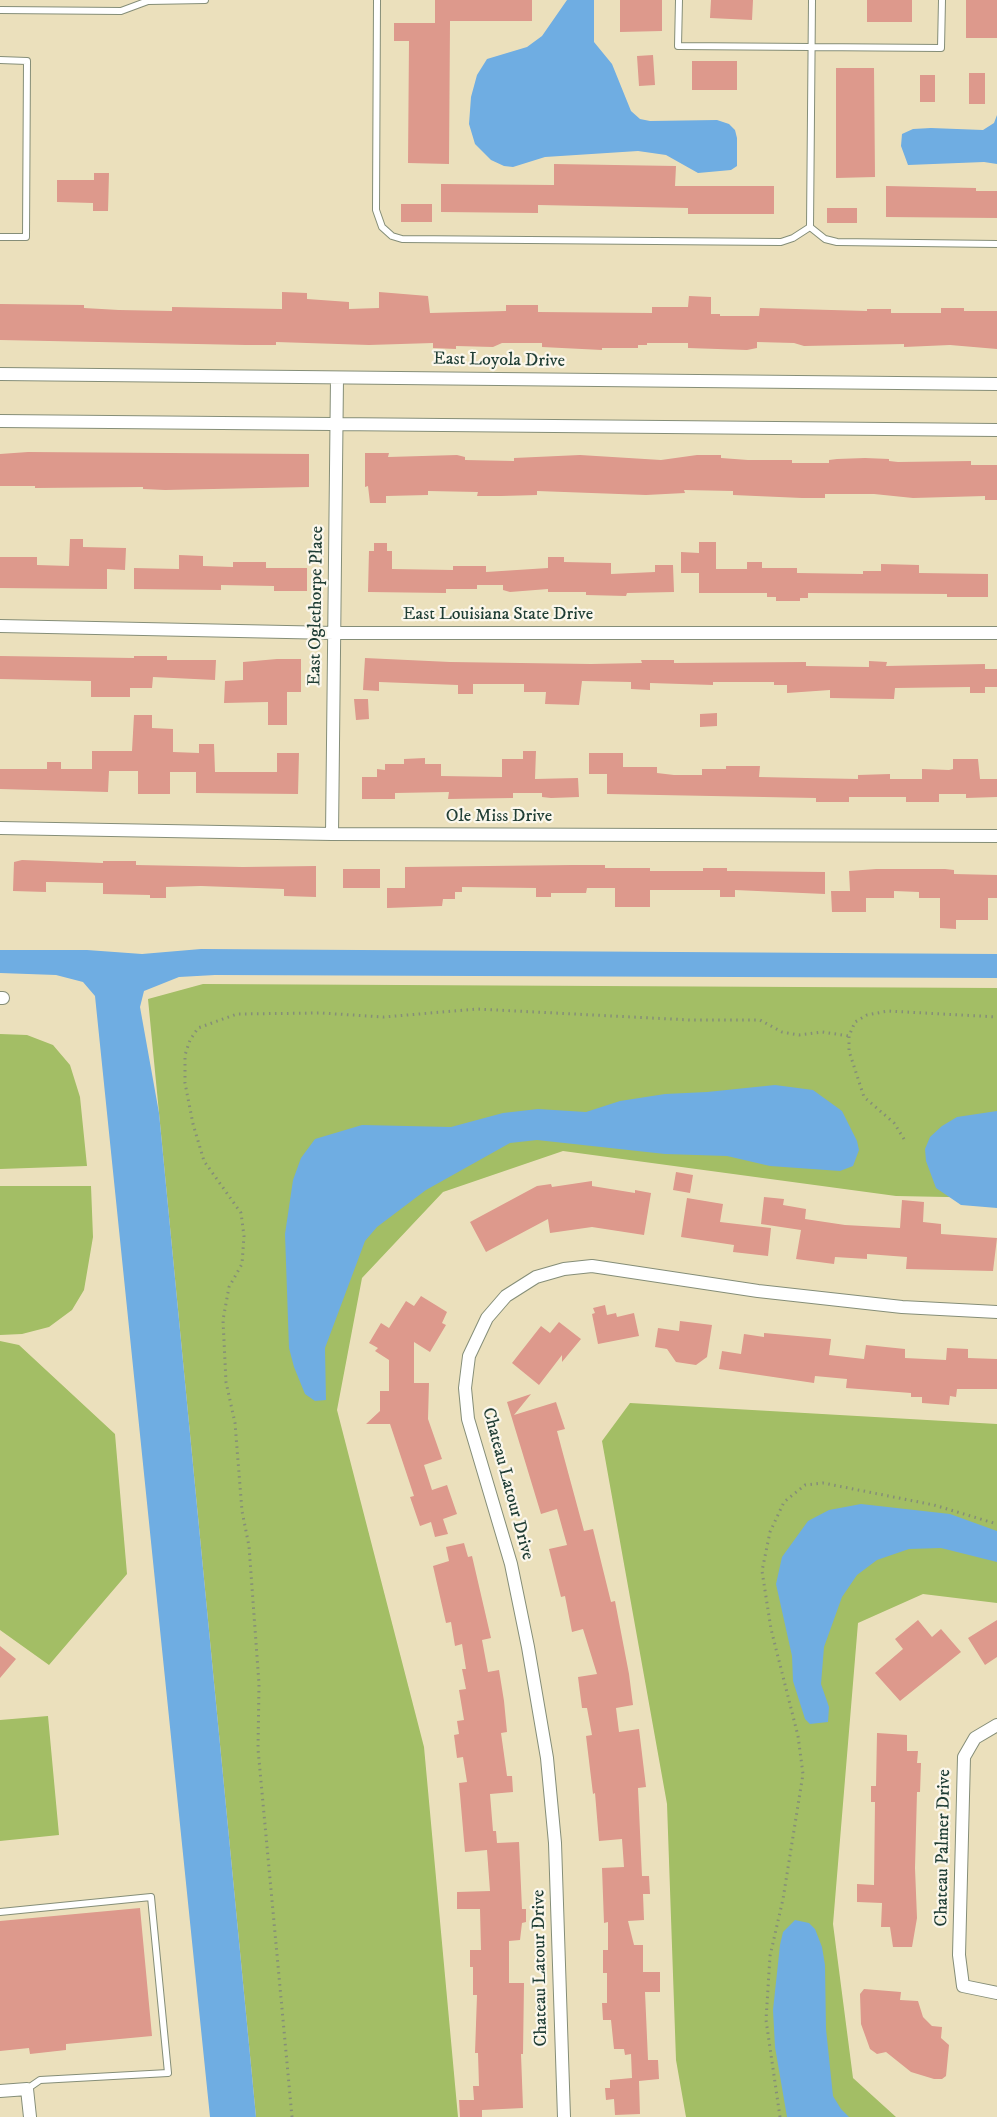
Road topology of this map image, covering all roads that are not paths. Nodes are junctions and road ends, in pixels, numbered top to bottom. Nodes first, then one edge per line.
1 (205, 0) edge
2 (377, 0) edge
3 (679, 0) edge
4 (812, 0) edge
5 (942, 0) edge
6 (0, 10) edge
7 (812, 47) junction
8 (0, 60) edge
9 (810, 227) junction
10 (0, 237) edge
11 (997, 244) edge
12 (0, 374) edge
13 (337, 378) junction
14 (997, 384) edge
15 (0, 421) edge
16 (336, 424) junction
17 (997, 430) edge
18 (0, 626) edge
19 (334, 633) junction
20 (997, 633) edge
21 (0, 828) edge
22 (332, 834) junction
23 (997, 836) edge
24 (997, 1312) edge
25 (997, 1725) edge
26 (0, 1912) edge
27 (997, 1993) edge
28 (27, 2088) junction
29 (0, 2091) edge
30 (30, 2117) edge
31 (564, 2117) edge

1 - 6 lane
2 - 9 lane
3 - 7 lane
4 - 7 lane
5 - 7 lane
7 - 9 lane
8 - 10 lane
9 - 11 lane
12 - 13 street, East Loyola Drive
13 - 14 street, East Loyola Drive
13 - 16 street, East Oglethorpe Place
15 - 16 street
16 - 17 street
16 - 19 street, East Oglethorpe Place
18 - 19 street, East Louisiana State Drive
19 - 20 street, East Louisiana State Drive
19 - 22 street, East Oglethorpe Place
21 - 22 street, Ole Miss Drive
22 - 23 street, Ole Miss Drive
24 - 31 street, Chateau Latour Drive
25 - 27 street, Chateau Palmer Drive
26 - 28 lane
28 - 29 street
28 - 30 street

